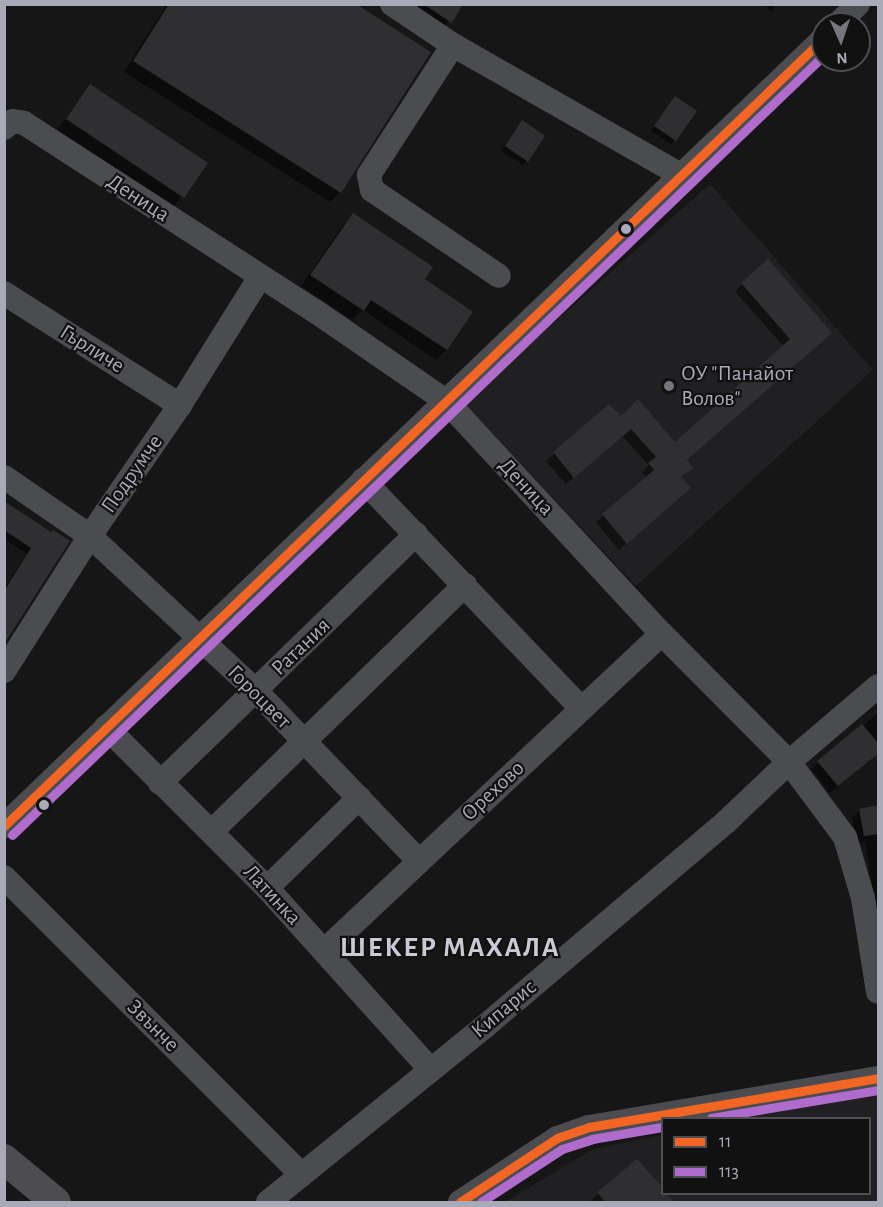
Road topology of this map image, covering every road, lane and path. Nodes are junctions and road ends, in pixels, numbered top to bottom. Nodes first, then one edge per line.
1 (392, 4) edge
2 (453, 45) junction
3 (811, 51) edge
4 (9, 124) edge
5 (681, 176) junction
6 (499, 276) dead end
7 (260, 277) junction
8 (4, 293) edge
9 (446, 401) junction
10 (180, 405) junction
11 (4, 477) edge
12 (363, 480) junction
13 (416, 534) junction
14 (90, 536) junction
15 (465, 585) junction
16 (662, 634) junction
17 (199, 639) junction
18 (4, 671) edge
19 (879, 686) edge
20 (256, 691) junction
21 (581, 708) junction
22 (106, 727) junction
23 (304, 742) junction
24 (789, 762) junction
25 (160, 783) junction
26 (358, 798) junction
27 (4, 826) edge
28 (212, 831) junction
29 (419, 861) junction
30 (4, 876) edge
31 (267, 888) junction
32 (325, 950) junction
33 (879, 992) edge
34 (431, 1070) junction
35 (879, 1078) edge
36 (4, 1159) edge
37 (302, 1175) junction
38 (56, 1203) edge
39 (268, 1203) edge
40 (460, 1203) edge

1 - 2 street
2 - 5 street
2 - 6 street
3 - 5 street
4 - 7 street, Деница
5 - 9 street
7 - 9 street, Деница
7 - 10 street, Подрумче
8 - 10 street, Гърличе
9 - 12 street
9 - 16 street, Деница
10 - 14 street, Подрумче
11 - 14 street, Гороцвет
12 - 13 street
12 - 17 street
13 - 15 street
13 - 20 street, Ратания
14 - 17 street, Гороцвет
14 - 18 street, Подрумче
15 - 21 street
15 - 23 street
16 - 21 street, Орехово
16 - 24 street, Деница
17 - 20 street, Гороцвет
17 - 22 street
19 - 24 street, Кипарис
20 - 23 street, Гороцвет
20 - 25 street, Ратания
21 - 29 street, Орехово
22 - 25 street, Латинка
22 - 27 street
23 - 26 street, Гороцвет
23 - 28 street
24 - 33 street, Деница
24 - 34 street, Кипарис
25 - 28 street, Латинка
26 - 29 street, Гороцвет
26 - 31 street
28 - 31 street, Латинка
29 - 32 street, Орехово
30 - 37 street, Звънче
31 - 32 street, Латинка
32 - 34 street, Латинка
34 - 37 street, Кипарис
35 - 40 street
36 - 38 main road
37 - 39 street, Кипарис

